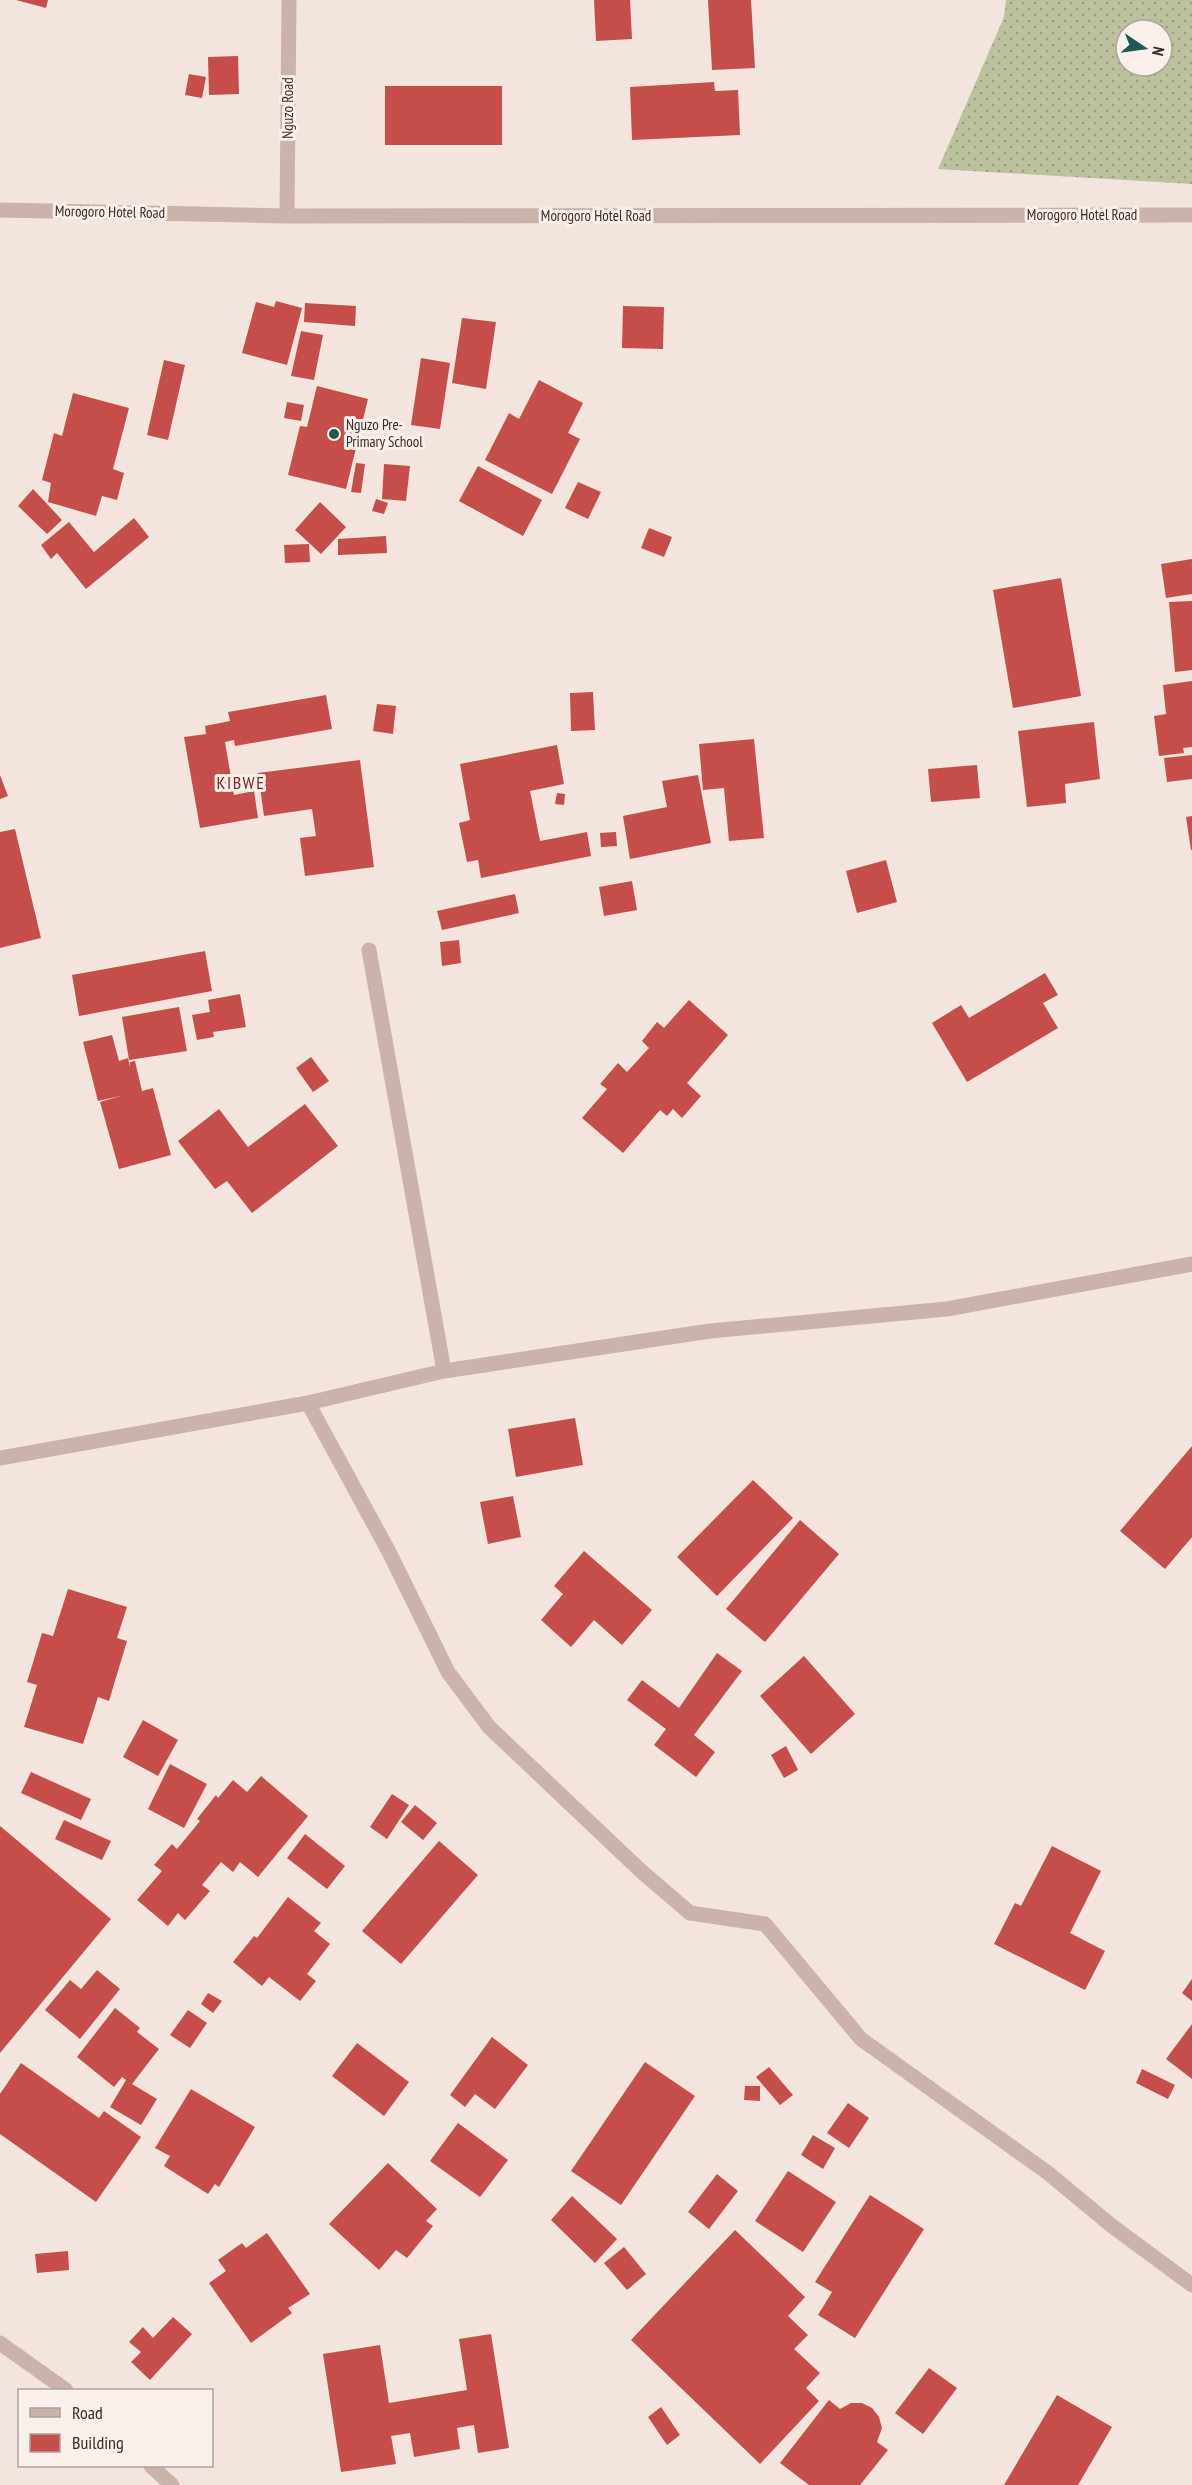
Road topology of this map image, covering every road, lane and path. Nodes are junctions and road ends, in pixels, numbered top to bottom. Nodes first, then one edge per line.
1 (289, 0) edge
2 (0, 210) edge
3 (1192, 215) edge
4 (287, 216) junction
5 (369, 950) dead end
6 (1192, 1264) edge
7 (444, 1371) junction
8 (308, 1403) junction
9 (0, 1458) edge
10 (1192, 2285) edge
11 (0, 2343) edge
12 (63, 2389) edge
13 (152, 2467) edge
14 (172, 2485) edge

1 - 4 street, Nguzo Road
2 - 4 street, Morogoro Hotel Road
3 - 4 street, Morogoro Hotel Road
5 - 7 street
6 - 7 street
7 - 8 street
8 - 9 street
8 - 10 street
11 - 12 street
13 - 14 street

